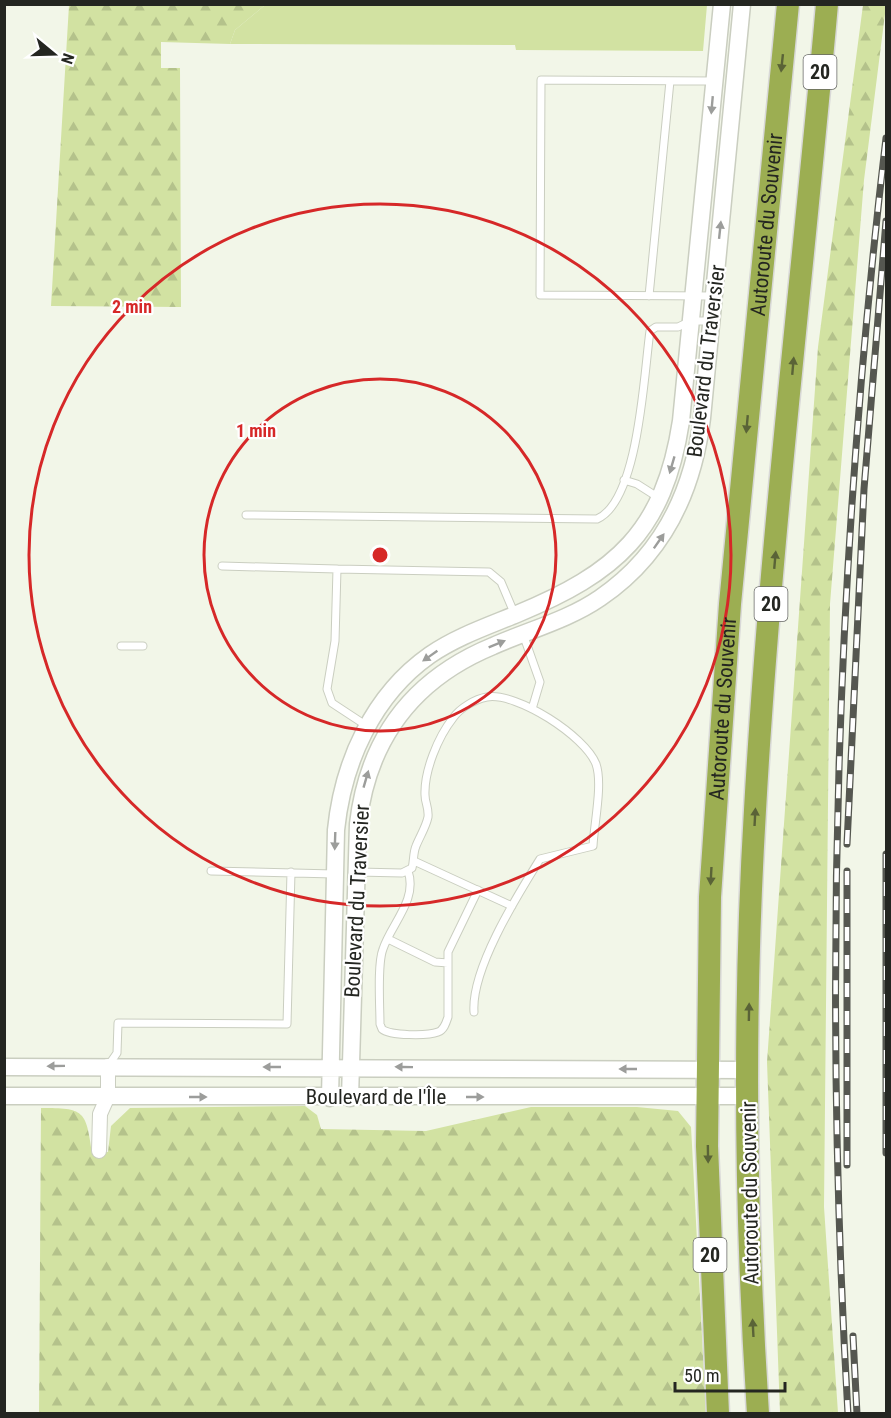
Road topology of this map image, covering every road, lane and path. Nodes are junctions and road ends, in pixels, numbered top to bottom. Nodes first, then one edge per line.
1 (722, 4) edge
2 (742, 4) edge
3 (788, 4) edge
4 (827, 4) edge
5 (670, 81) junction
6 (714, 81) junction
7 (694, 295) junction
8 (649, 296) junction
9 (714, 296) junction
10 (691, 321) junction
11 (712, 321) junction
12 (624, 480) junction
13 (660, 498) junction
14 (246, 515) dead end
15 (222, 566) dead end
16 (337, 569) junction
17 (515, 615) junction
18 (523, 634) junction
19 (121, 646) dead end
20 (143, 646) dead end
21 (532, 709) junction
22 (367, 726) junction
23 (414, 861) junction
24 (211, 871) dead end
25 (291, 872) junction
26 (356, 872) junction
27 (408, 872) junction
28 (334, 874) junction
29 (478, 890) junction
30 (512, 906) junction
31 (388, 939) junction
32 (448, 963) junction
33 (474, 1012) dead end
34 (108, 1065) junction
35 (4, 1067) edge
36 (330, 1067) junction
37 (351, 1067) junction
38 (707, 1070) junction
39 (748, 1070) junction
40 (4, 1096) edge
41 (108, 1096) junction
42 (708, 1096) junction
43 (748, 1096) junction
44 (330, 1098) junction
45 (350, 1098) junction
46 (99, 1151) dead end
47 (718, 1413) edge
48 (758, 1413) edge

1 - 6 street, Boulevard du Traversier
9 -> 2 street, Boulevard du Traversier
3 -> 38 highway, Autoroute du Souvenir / 20
39 -> 4 highway, Autoroute du Souvenir / 20
5 - 6 lane
5 - 8 lane
5 - 8 lane
6 -> 7 street, Boulevard du Traversier
7 - 8 lane
7 - 9 lane
7 - 10 street, Boulevard du Traversier
9 - 11 street, Boulevard du Traversier
10 - 11 lane
10 - 12 lane
10 -> 13 street, Boulevard du Traversier
18 -> 11 street, Boulevard du Traversier
12 - 13 lane
12 - 14 lane
13 - 17 street, Boulevard du Traversier
15 - 16 lane
16 - 17 lane
16 - 22 lane
17 - 18 street
17 -> 22 street, Boulevard du Traversier
18 - 21 lane
26 -> 18 street, Boulevard du Traversier
19 - 20 lane
21 - 23 lane
21 - 30 lane
22 -> 28 street, Boulevard du Traversier
23 - 27 lane
23 - 29 lane
24 - 25 lane
25 - 28 lane
25 - 34 lane
26 - 27 lane
26 - 37 street, Boulevard du Traversier
27 - 31 lane
28 - 36 street, Boulevard du Traversier
29 - 30 lane
29 - 32 lane
30 - 33 lane
31 - 32 lane
31 - 32 lane
34 -> 35 street, Boulevard de l'Île
36 -> 34 street, Boulevard de l'Île
34 - 41 street
36 - 37 street, Boulevard de l'Île
36 - 44 street, Boulevard du Traversier
38 -> 37 street, Boulevard de l'Île
37 - 45 street, Boulevard du Traversier
38 - 39 street, Boulevard de l'Île
38 - 42 highway, Autoroute du Souvenir / 20
39 - 43 highway, Autoroute du Souvenir / 20
40 - 41 street, Boulevard de l'Île
41 -> 44 street, Boulevard de l'Île
41 - 46 street
42 - 43 street, Boulevard de l'Île
45 -> 42 street, Boulevard de l'Île
42 -> 47 highway, Autoroute du Souvenir / 20
48 -> 43 highway, Autoroute du Souvenir / 20
44 - 45 street, Boulevard de l'Île

